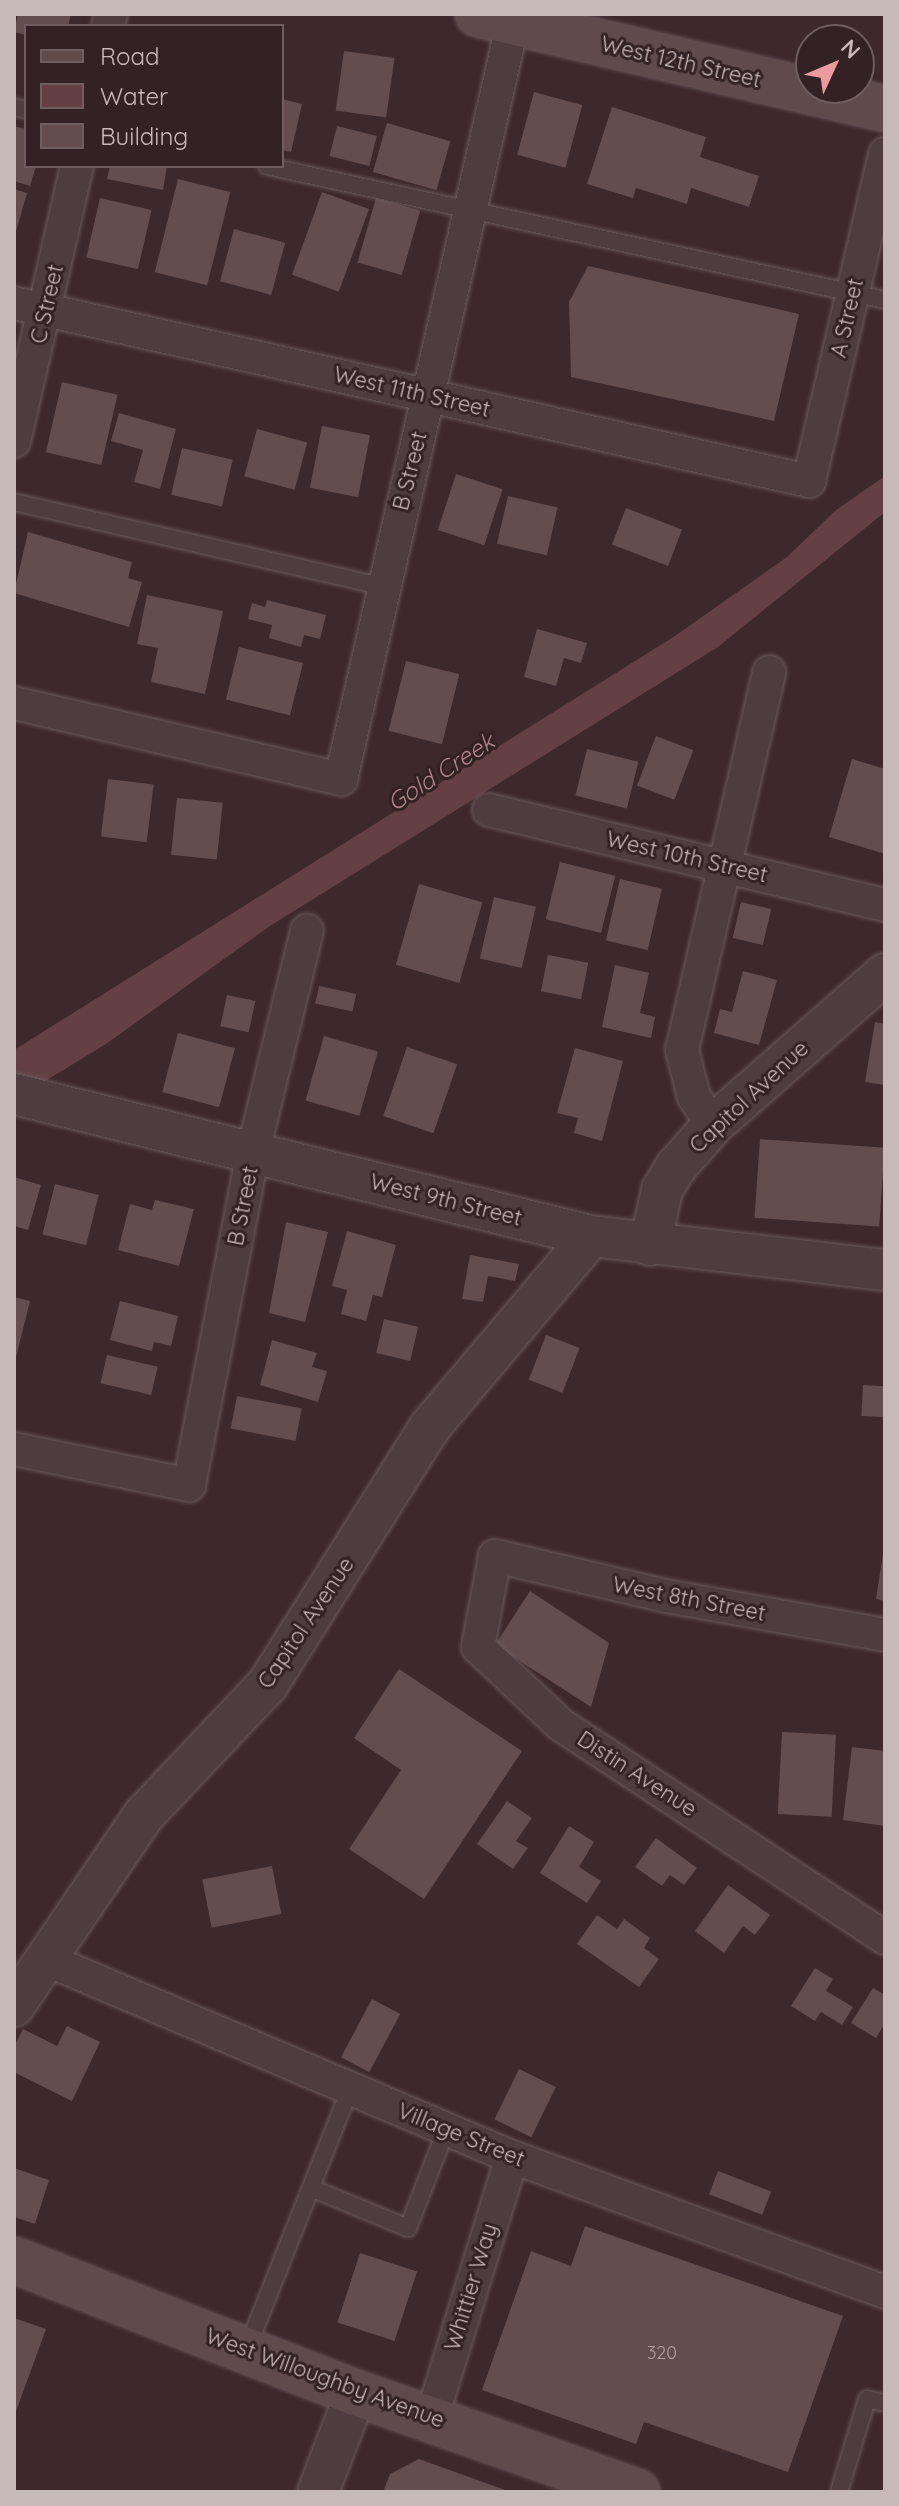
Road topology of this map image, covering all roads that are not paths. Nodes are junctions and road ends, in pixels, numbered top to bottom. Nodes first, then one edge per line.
1 (495, 18) edge
2 (885, 109) edge
3 (885, 154) edge
4 (77, 168) edge
5 (276, 168) edge
6 (468, 213) junction
7 (853, 293) junction
8 (885, 300) edge
9 (14, 303) edge
10 (46, 310) junction
11 (428, 395) junction
12 (14, 441) edge
13 (809, 481) joint
14 (14, 502) edge
15 (382, 586) junction
16 (769, 672) dead end
17 (14, 703) edge
18 (489, 810) dead end
19 (726, 867) junction
20 (885, 905) edge
21 (307, 930) dead end
22 (885, 974) edge
23 (14, 1094) edge
24 (713, 1125) junction
25 (253, 1152) junction
26 (591, 1236) junction
27 (650, 1245) junction
28 (885, 1270) edge
29 (14, 1449) edge
30 (495, 1556) joint
31 (885, 1635) edge
32 (885, 1938) edge
33 (45, 1959) junction
34 (14, 2006) edge
35 (350, 2089) junction
36 (446, 2130) junction
37 (512, 2157) junction
38 (311, 2188) junction
39 (14, 2260) edge
40 (885, 2292) edge
41 (246, 2350) junction
42 (356, 2393) junction
43 (885, 2403) edge
44 (432, 2417) junction
45 (318, 2492) edge
46 (637, 2492) edge
47 (839, 2492) edge

1 - 2 main road, West 12th Street
1 - 6 street, B Street
3 - 7 street, A Street
4 - 10 street, C Street
5 - 6 lane
6 - 7 lane
6 - 11 street, B Street
7 - 8 lane
7 - 13 street, A Street
9 - 10 street, West 11th Street
10 - 11 street, West 11th Street
10 - 12 street, C Street
11 - 13 street, West 11th Street
11 - 15 street, B Street
14 - 15 lane
15 - 17 street, B Street
16 - 19 street
18 - 19 street, West 10th Street
19 - 20 street, West 10th Street
19 - 24 street
21 - 25 street, B Street
22 - 24 street, Capitol Avenue
23 - 25 street, West 9th Street
24 - 27 street, Capitol Avenue
25 - 26 street, West 9th Street
25 - 29 street, B Street
26 - 27 street, West 9th Street
26 - 33 street, Capitol Avenue
27 - 28 street, West 9th Street
30 - 31 street, West 8th Street
30 - 32 street, Distin Avenue
33 - 34 street, Capitol Avenue
33 - 35 street, Village Street
35 - 36 street, Village Street
35 - 38 lane
36 - 37 street, Village Street
36 - 38 lane
37 - 40 street, Village Street
37 - 44 street, Whittier Way
38 - 41 lane
39 - 41 main road, West Willoughby Avenue
41 - 42 main road, West Willoughby Avenue
42 - 44 main road, West Willoughby Avenue
42 - 45 street
43 - 47 lane
44 - 46 main road, West Willoughby Avenue

